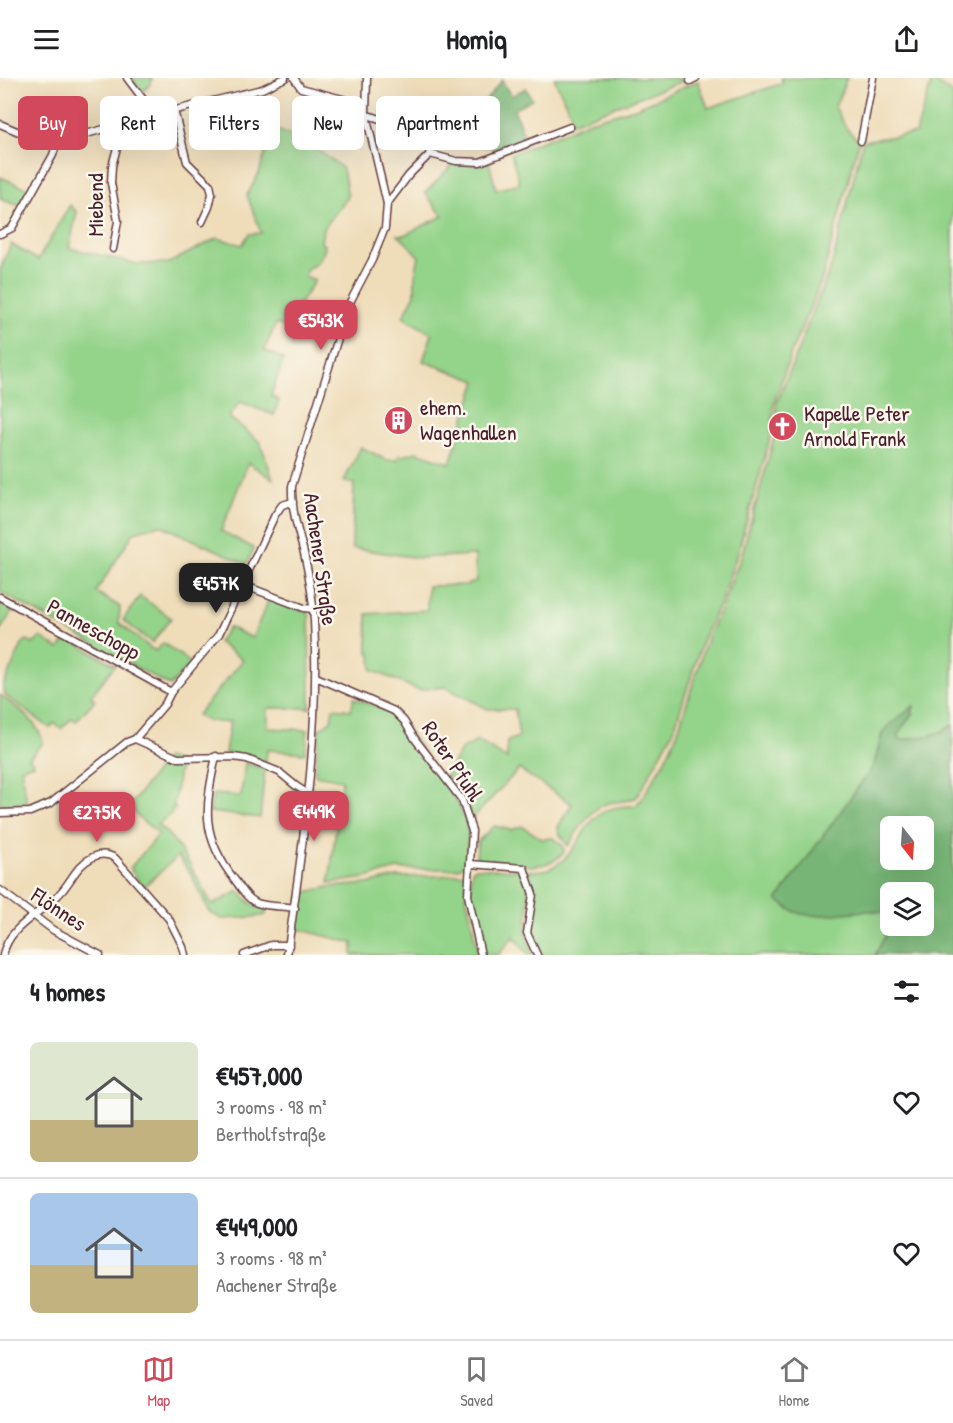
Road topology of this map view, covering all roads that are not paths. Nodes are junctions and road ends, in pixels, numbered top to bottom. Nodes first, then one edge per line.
1 (127, 78) edge
2 (285, 78) edge
3 (294, 78) edge
4 (367, 78) edge
5 (873, 78) edge
6 (141, 96) edge
7 (365, 105) junction
8 (177, 109) edge
9 (366, 115) junction
10 (177, 121) edge
11 (0, 124) edge
12 (570, 127) dead end
13 (18, 132) edge
14 (861, 141) dead end
15 (54, 150) edge
16 (116, 150) edge
17 (430, 154) junction
18 (387, 204) junction
19 (202, 222) dead end
20 (0, 234) edge
21 (113, 249) dead end
22 (292, 502) junction
23 (243, 585) junction
24 (0, 597) edge
25 (313, 609) junction
26 (316, 677) junction
27 (171, 692) junction
28 (135, 739) junction
29 (216, 756) junction
30 (307, 793) junction
31 (0, 813) edge
32 (470, 864) junction
33 (0, 890) edge
34 (295, 908) junction
35 (32, 916) junction
36 (289, 945) junction
37 (3, 955) edge
38 (100, 955) edge
39 (185, 955) edge
40 (244, 955) edge
41 (287, 955) edge
42 (481, 955) edge
43 (537, 955) edge

1 - 6 street
2 - 8 street
3 - 7 street
4 - 7 street, Aachener Straße
5 - 14 street
7 - 9 street, Aachener Straße
9 - 17 street
9 - 18 street, Aachener Straße
10 - 19 street
11 - 13 street
12 - 17 street
15 - 20 street
16 - 21 street, Miebend
17 - 18 street
18 - 22 street, Aachener Straße
22 - 23 street
22 - 25 street, Aachener Straße
23 - 25 street
23 - 27 street
24 - 27 street, Panneschopp
25 - 26 street, Aachener Straße
26 - 30 street, Aachener Straße
26 - 32 street, Roter Pfuhl
27 - 28 street
28 - 29 street
28 - 31 street
29 - 30 street
29 - 34 street
30 - 34 street, Aachener Straße
32 - 42 street, Roter Pfuhl
32 - 43 street
33 - 35 street, Flönnes
34 - 36 street, Aachener Straße
35 - 37 street
35 - 38 street, Flönnes
35 - 39 street
36 - 40 street
36 - 41 street, Aachener Straße

